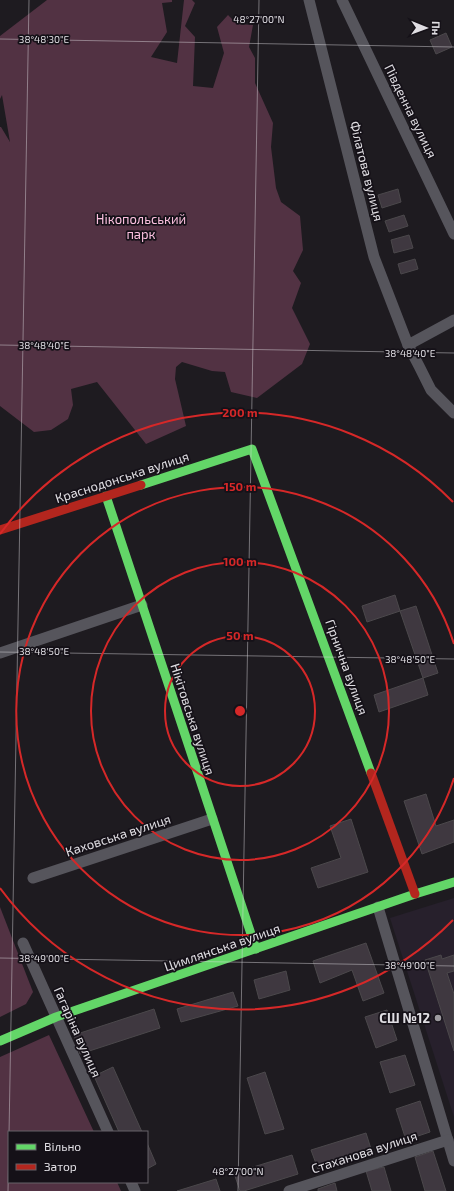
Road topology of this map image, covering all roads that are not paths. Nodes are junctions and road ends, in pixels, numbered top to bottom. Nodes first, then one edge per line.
1 (309, 0) edge
2 (342, 0) edge
3 (454, 234) edge
4 (454, 320) edge
5 (408, 345) junction
6 (454, 412) edge
7 (252, 449) joint
8 (106, 496) junction
9 (0, 530) edge
10 (142, 605) junction
11 (0, 653) edge
12 (212, 819) junction
13 (33, 878) dead end
14 (454, 882) edge
15 (415, 894) junction
16 (378, 907) junction
17 (23, 943) dead end
18 (256, 949) junction
19 (56, 1017) junction
20 (0, 1041) edge
21 (108, 1131) edge
22 (448, 1140) junction
23 (454, 1161) edge
24 (289, 1191) edge

1 - 5 street, Філатова вулиця
2 - 3 street, Південна вулиця
4 - 5 street
5 - 6 street, Філатова вулиця
7 - 8 street, Краснодонська вулиця
7 - 15 street, Гірнична вулиця
8 - 9 street, Краснодонська вулиця
8 - 10 street, Нікітовська вулиця
10 - 11 street
10 - 12 street, Нікітовська вулиця
12 - 13 street, Каховська вулиця
12 - 18 street, Нікітовська вулиця
14 - 15 street, Цимлянська вулиця
15 - 16 street, Цимлянська вулиця
16 - 18 street, Цимлянська вулиця
16 - 22 street
17 - 19 street, Гагаріна вулиця
18 - 19 street, Цимлянська вулиця
19 - 20 street, Цимлянська вулиця
19 - 21 street, Гагаріна вулиця
22 - 23 street
22 - 24 street, Стаханова вулиця

